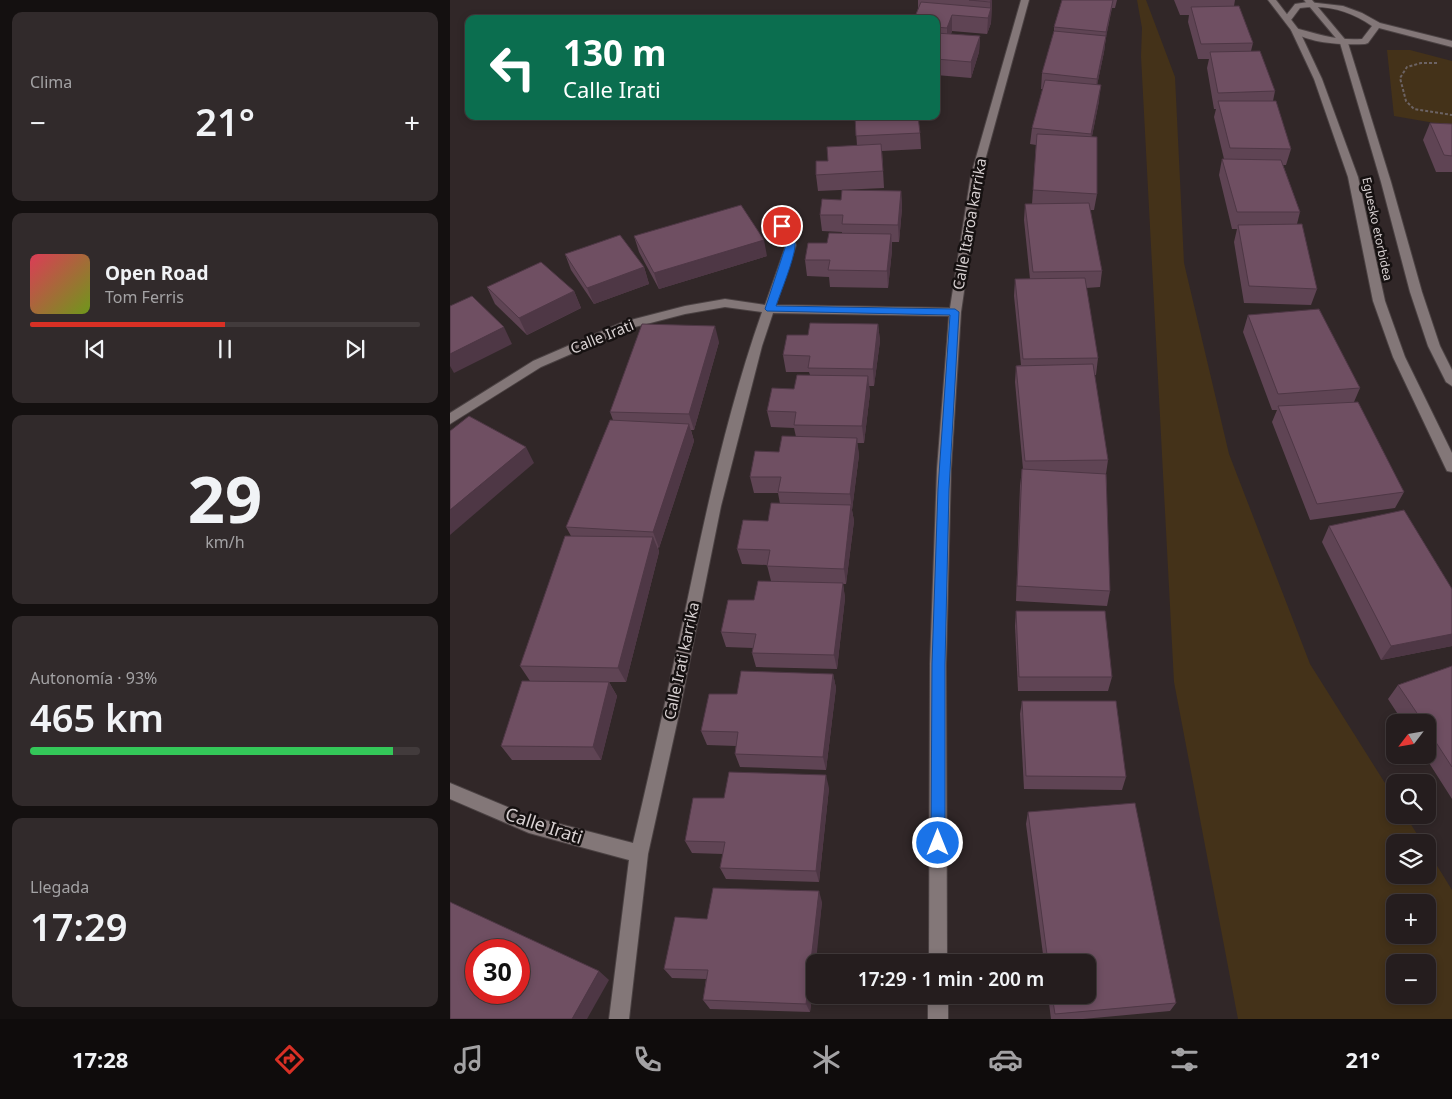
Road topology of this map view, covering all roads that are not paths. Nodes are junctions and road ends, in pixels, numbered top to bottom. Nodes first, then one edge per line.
1 (1025, 0) edge
2 (1272, 0) edge
3 (1309, 1) edge
4 (1288, 18) junction
5 (1377, 25) junction
6 (1295, 30) junction
7 (1344, 43) junction
8 (1452, 44) edge
9 (782, 226) dead end
10 (770, 309) junction
11 (955, 312) junction
12 (1452, 382) edge
13 (450, 419) edge
14 (1452, 466) edge
15 (450, 791) edge
16 (639, 854) junction
17 (938, 954) edge
18 (938, 1004) edge
19 (620, 1019) edge
20 (938, 1019) edge

1 - 11 street, Calle Itaroa karrika
2 - 4 street, Eguesko etorbidea
3 - 4 street
3 - 5 street
3 - 7 street, Eguesko etorbidea
4 - 6 street, Eguesko etorbidea
5 - 7 street
5 - 8 street
6 - 7 street
6 - 14 street, Eguesko etorbidea
7 - 12 street, Eguesko etorbidea
9 - 10 street
10 - 11 street, Calle Irati
10 - 13 street, Calle Irati
10 - 16 street, Calle Irati karrika
11 - 17 street, Calle Itaroa karrika
15 - 16 street, Calle Irati
16 - 19 street, Calle Irati karrika
18 - 20 street

